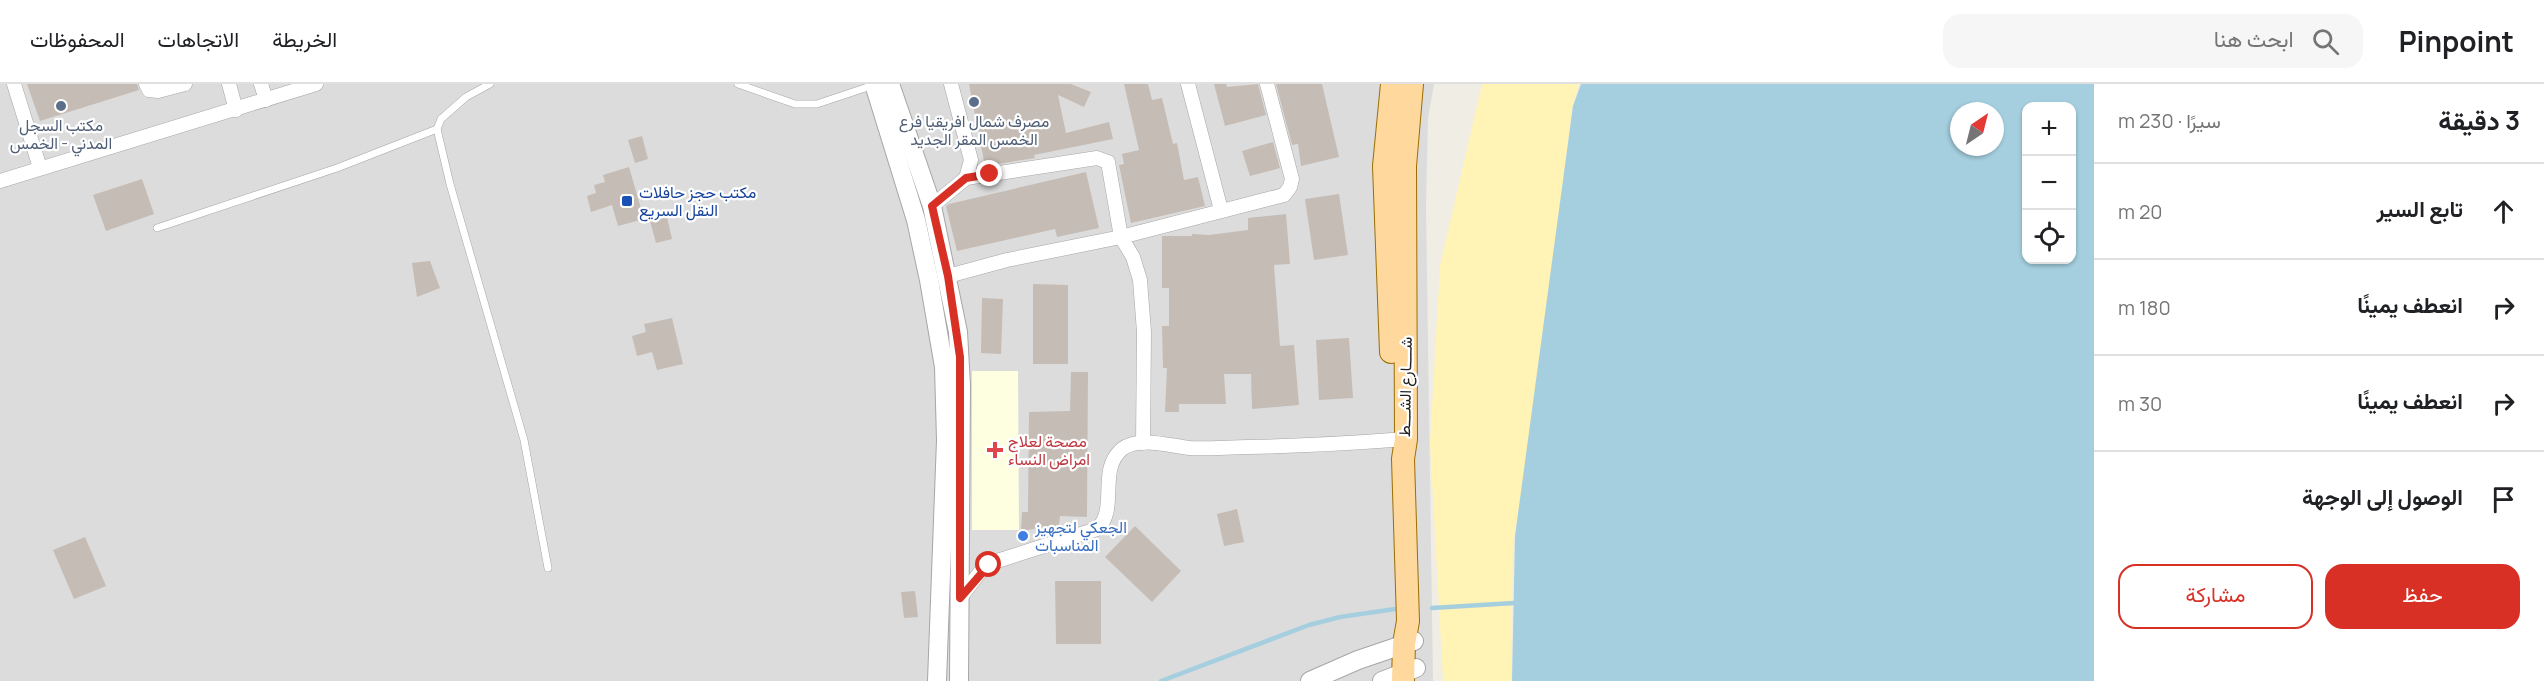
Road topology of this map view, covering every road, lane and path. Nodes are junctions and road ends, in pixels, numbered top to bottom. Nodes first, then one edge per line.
1 (14, 84) edge
2 (146, 84) edge
3 (185, 84) edge
4 (229, 84) edge
5 (261, 84) edge
6 (316, 84) edge
7 (490, 84) edge
8 (738, 84) edge
9 (875, 84) edge
10 (890, 84) edge
11 (951, 84) edge
12 (1188, 84) edge
13 (1267, 84) edge
14 (1392, 84) edge
15 (1412, 84) edge
16 (266, 100) junction
17 (236, 110) junction
18 (437, 129) junction
19 (40, 168) junction
20 (966, 178) junction
21 (0, 181) edge
22 (932, 206) junction
23 (1221, 210) junction
24 (157, 228) dead end
25 (1121, 237) junction
26 (948, 276) junction
27 (1143, 443) junction
28 (1402, 446) junction
29 (548, 568) dead end
30 (960, 598) junction
31 (1409, 635) junction
32 (1410, 676) edge
33 (937, 681) edge
34 (959, 681) edge
35 (1310, 681) edge
36 (1382, 681) edge

1 - 19 street
2 - 3 street
4 - 17 street
5 - 16 street
6 - 16 street
7 - 18 lane
8 - 9 lane
9 - 33 street
10 - 22 street
11 - 20 street
12 - 23 street
13 - 23 street
14 - 28 main road, شــــارع الشـــط
15 - 28 main road, شــــارع الشـــط
16 - 17 street
17 - 19 street
18 - 24 lane
18 - 29 lane
19 - 21 street
20 - 22 street
20 - 25 street
22 - 26 street
23 - 25 street
25 - 26 street
25 - 27 street
26 - 30 street
27 - 28 street
27 - 30 street
28 - 31 main road
30 - 34 street
31 - 32 main road
31 - 35 street
32 - 36 street

